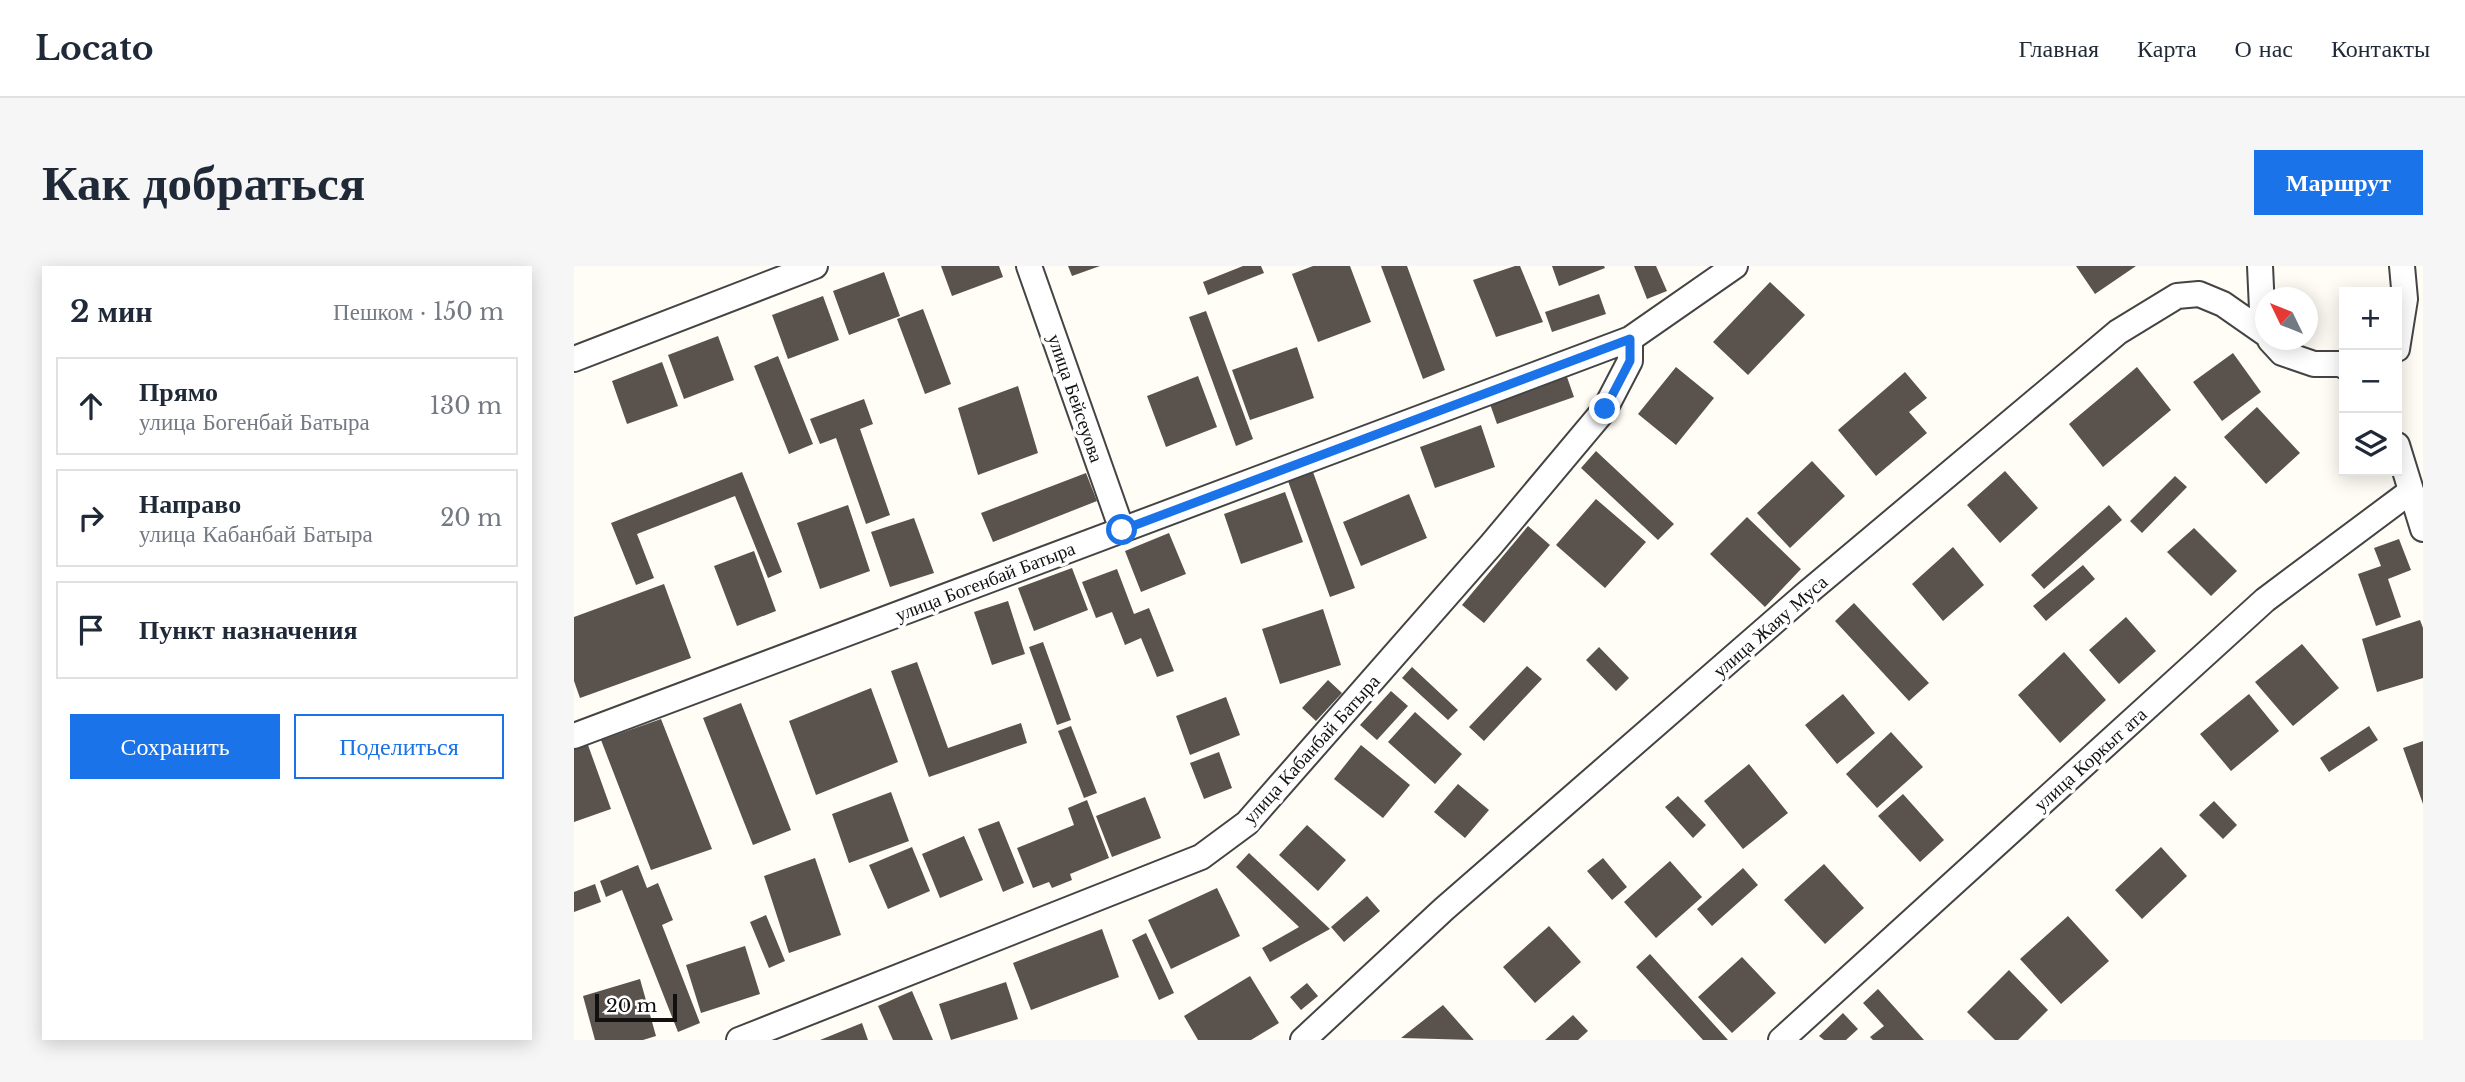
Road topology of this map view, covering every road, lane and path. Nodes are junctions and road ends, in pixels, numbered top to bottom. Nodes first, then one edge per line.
1 (815, 266) edge
2 (1030, 266) edge
3 (1735, 266) edge
4 (2260, 266) edge
5 (2402, 266) edge
6 (2262, 287) edge
7 (2402, 318) edge
8 (2255, 327) edge
9 (1631, 338) junction
10 (2279, 350) edge
11 (574, 359) edge
12 (2339, 364) edge
13 (2402, 461) edge
14 (2411, 491) junction
15 (2423, 529) edge
16 (1122, 530) junction
17 (574, 736) edge
18 (739, 1040) edge
19 (1303, 1040) edge
20 (1781, 1040) edge

1 - 11 street
2 - 16 street, улица Бейсеуова
3 - 9 street
4 - 6 street
5 - 7 street
8 - 19 street, улица Жаяу Муса
9 - 16 street, улица Богенбай Батыра
9 - 18 street, улица Кабанбай Батыра
10 - 12 street, улица Жаяу Муса
13 - 14 street
14 - 15 street
14 - 20 street, улица Коркыт ата
16 - 17 street, улица Богенбай Батыра

